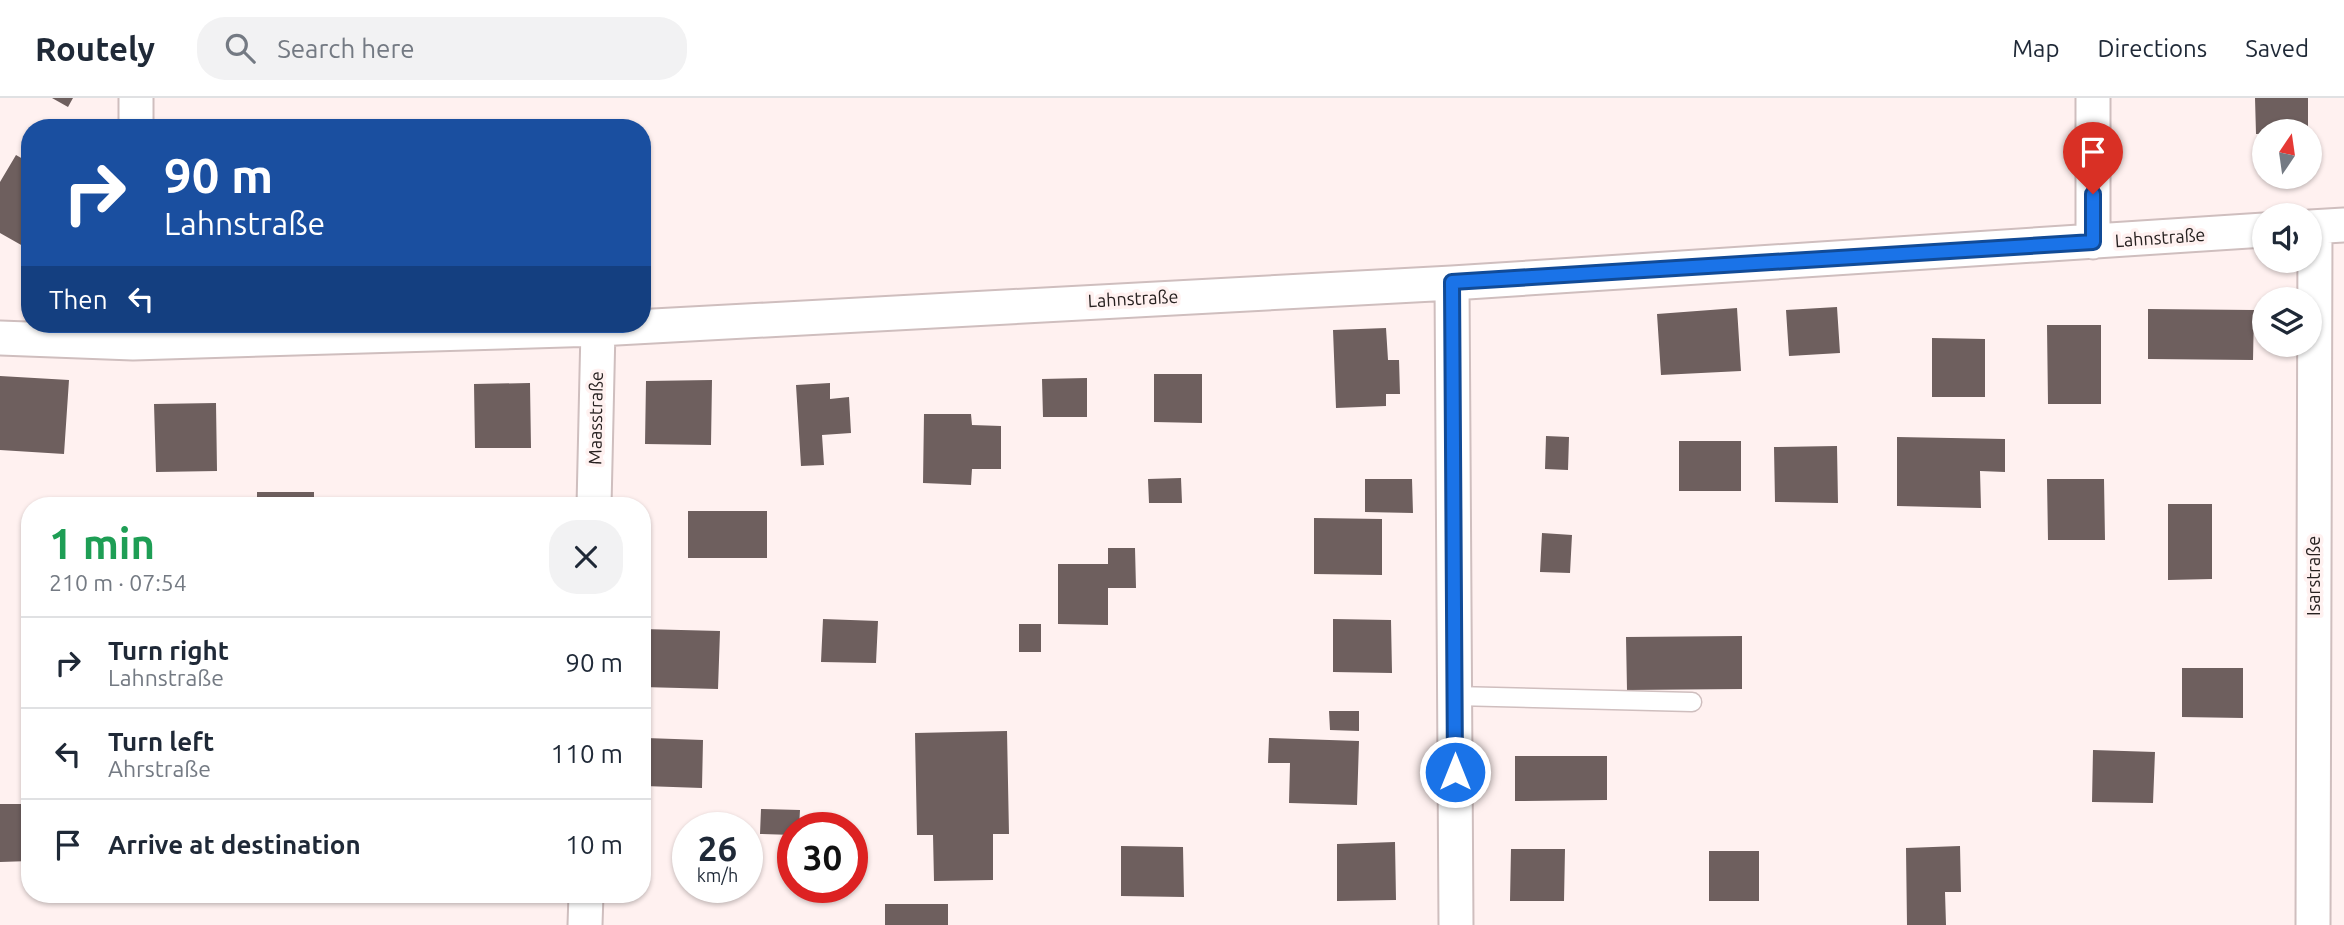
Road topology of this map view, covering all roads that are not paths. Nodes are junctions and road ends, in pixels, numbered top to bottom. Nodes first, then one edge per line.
1 (136, 98) edge
2 (2093, 98) edge
3 (136, 119) edge
4 (2323, 227) edge
5 (2252, 231) edge
6 (2093, 242) junction
7 (1452, 282) junction
8 (651, 327) edge
9 (133, 333) edge
10 (598, 333) edge
11 (0, 338) edge
12 (594, 497) edge
13 (1455, 696) junction
14 (1692, 702) dead end
15 (586, 903) edge
16 (585, 925) edge
17 (1456, 925) edge
18 (2313, 925) edge

1 - 3 street
2 - 6 street
4 - 18 street, Isarstraße
5 - 6 street, Lahnstraße
6 - 7 street, Lahnstraße
7 - 8 street, Lahnstraße
7 - 13 street
9 - 11 street, Lahnstraße
10 - 12 street, Maasstraße
13 - 14 lane
13 - 17 street
15 - 16 street

